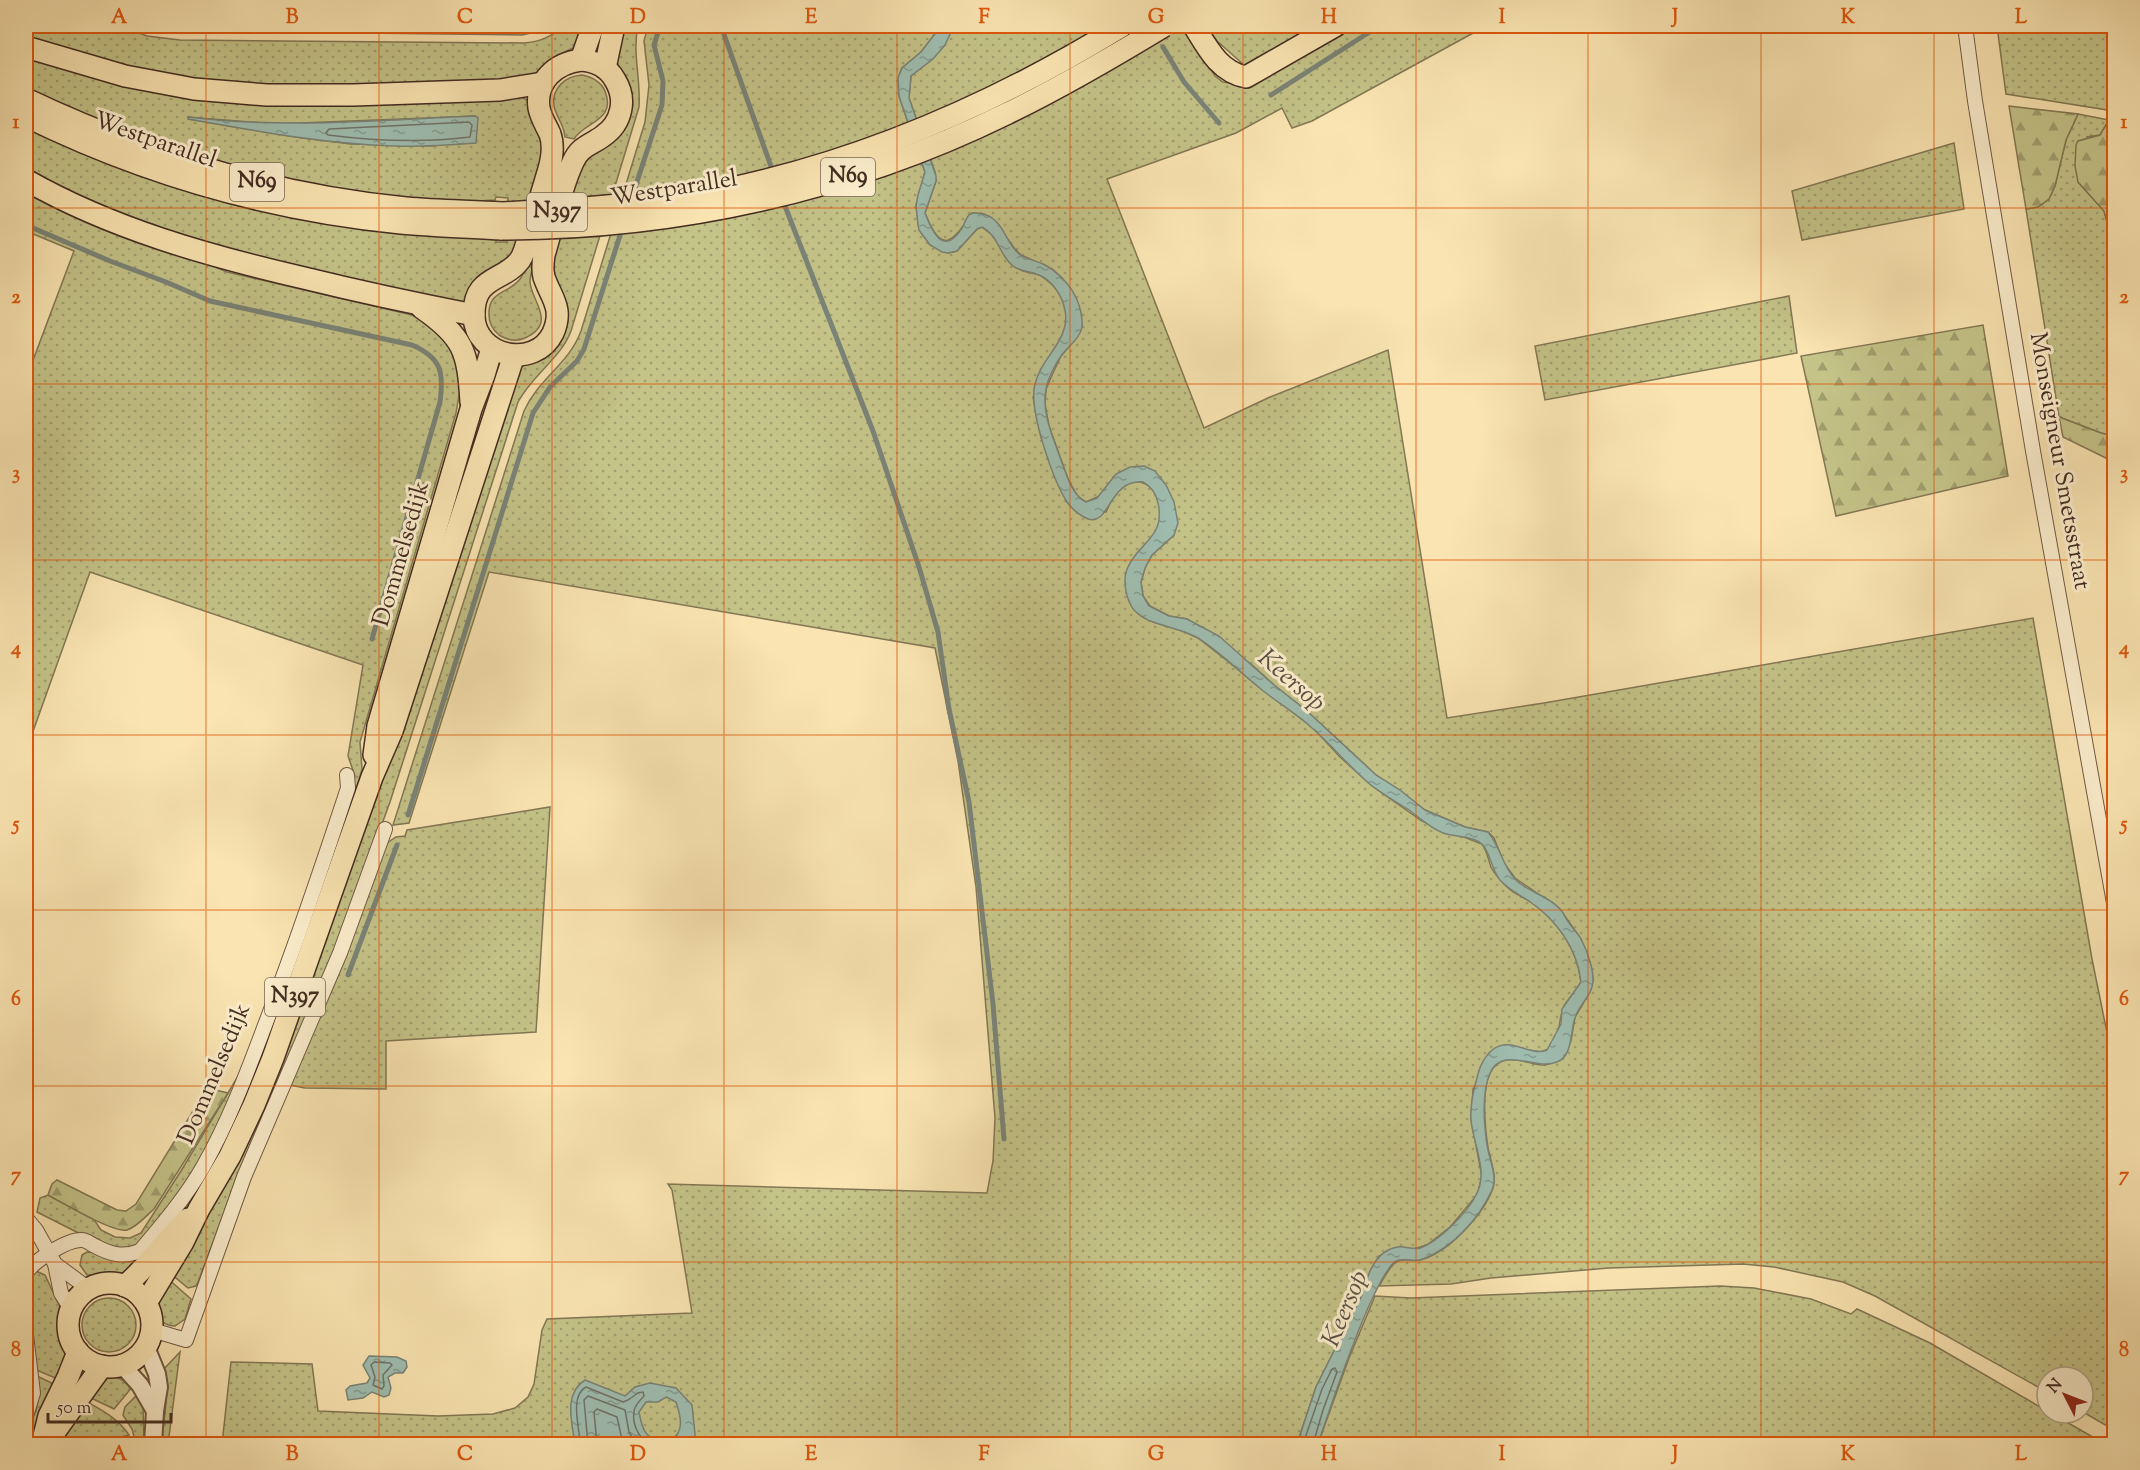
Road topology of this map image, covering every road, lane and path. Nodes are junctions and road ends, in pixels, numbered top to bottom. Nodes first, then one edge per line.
1 (593, 26) edge
2 (614, 26) edge
3 (1122, 26) edge
4 (1164, 26) edge
5 (1194, 26) edge
6 (1335, 26) edge
7 (1965, 26) edge
8 (26, 47) edge
9 (581, 60) junction
10 (605, 68) junction
11 (543, 83) junction
12 (26, 99) edge
13 (26, 116) edge
14 (26, 180) edge
15 (502, 221) junction
16 (417, 305) junction
17 (474, 315) junction
18 (492, 348) junction
19 (514, 355) junction
20 (471, 409) junction
21 (347, 775) dead end
22 (372, 777) junction
23 (385, 828) dead end
24 (2115, 903) edge
25 (199, 1209) junction
26 (26, 1218) edge
27 (52, 1258) junction
28 (26, 1273) edge
29 (125, 1286) junction
30 (89, 1289) junction
31 (146, 1303) junction
32 (71, 1309) junction
33 (26, 1335) edge
34 (149, 1338) junction
35 (78, 1352) junction
36 (112, 1366) junction
37 (155, 1411) junction
38 (26, 1416) edge
39 (44, 1444) edge
40 (153, 1444) edge

1 - 9 main road
2 - 10 main road
3 - 15 main road, Westparallel / N69, bridge
4 - 15 main road, Westparallel / N69, bridge
5 - 6 main road
7 - 24 street, Monseigneur Smetsstraat
8 - 11 main road
9 - 10 main road
9 - 11 main road
10 - 19 main road, N397
11 - 17 main road, N397
12 - 15 main road, Westparallel / N69
13 - 15 main road, Westparallel / N69
14 - 16 main road
16 - 17 main road
16 - 20 main road
17 - 18 main road
18 - 19 main road
18 - 20 main road, Dommelsedijk / N397
19 - 22 main road, Dommelsedijk / N397
20 - 22 main road, Dommelsedijk / N397
21 - 27 street, Dommelsedijk
22 - 25 main road, Dommelsedijk / N397
23 - 34 street
25 - 29 main road, Dommelsedijk / N397
25 - 31 main road, Dommelsedijk / N397
26 - 27 street
27 - 28 street, Dommelsedijk
27 - 30 street
27 - 32 street
29 - 30 main road
29 - 31 main road
30 - 32 main road
31 - 34 main road
32 - 35 main road
33 - 38 street
34 - 36 main road
34 - 37 street
35 - 36 main road
35 - 39 main road
36 - 37 street
36 - 39 main road
37 - 40 street

